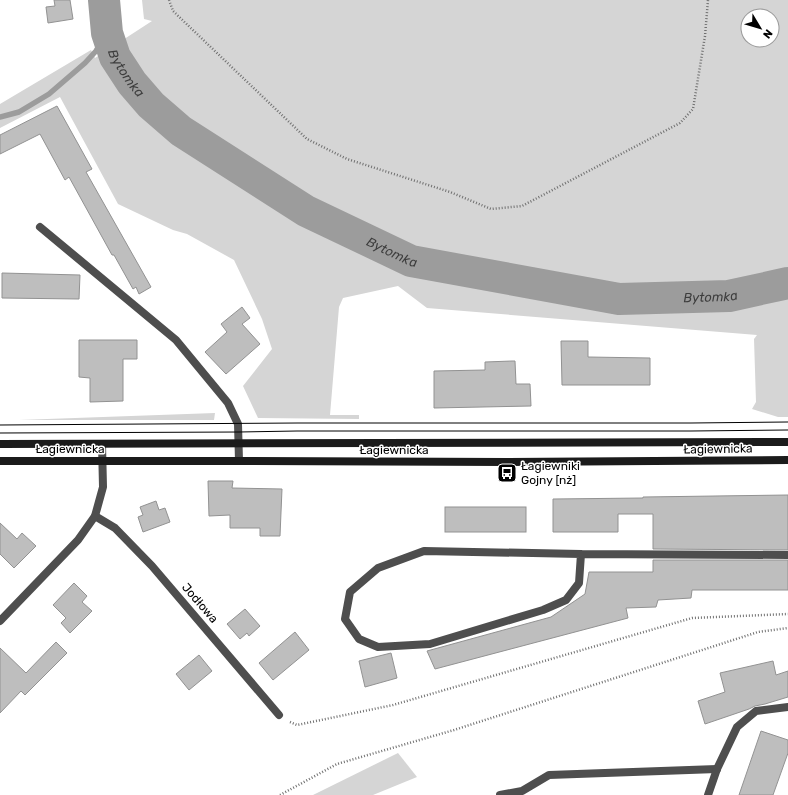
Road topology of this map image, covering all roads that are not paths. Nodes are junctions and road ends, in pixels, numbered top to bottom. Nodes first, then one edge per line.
1 (40, 227) dead end
2 (788, 442) edge
3 (239, 443) junction
4 (0, 444) edge
5 (102, 444) junction
6 (788, 460) edge
7 (0, 461) edge
8 (102, 461) junction
9 (239, 461) junction
10 (95, 516) junction
11 (581, 554) junction
12 (788, 555) edge
13 (0, 621) edge
14 (788, 707) edge
15 (279, 715) road end
16 (717, 769) junction
17 (500, 795) edge
18 (708, 795) edge

1 - 3 street
2 - 3 main road, Łagiewnicka
3 - 5 main road, Łagiewnicka
3 - 9 street
4 - 5 main road, Łagiewnicka
5 - 8 street
6 - 9 main road, Łagiewnicka
7 - 8 main road, Łagiewnicka
8 - 9 main road, Łagiewnicka
8 - 10 street
10 - 13 street
10 - 15 street, Jodłowa
11 - 11 street
11 - 12 street
14 - 16 street
16 - 17 street
16 - 18 street

